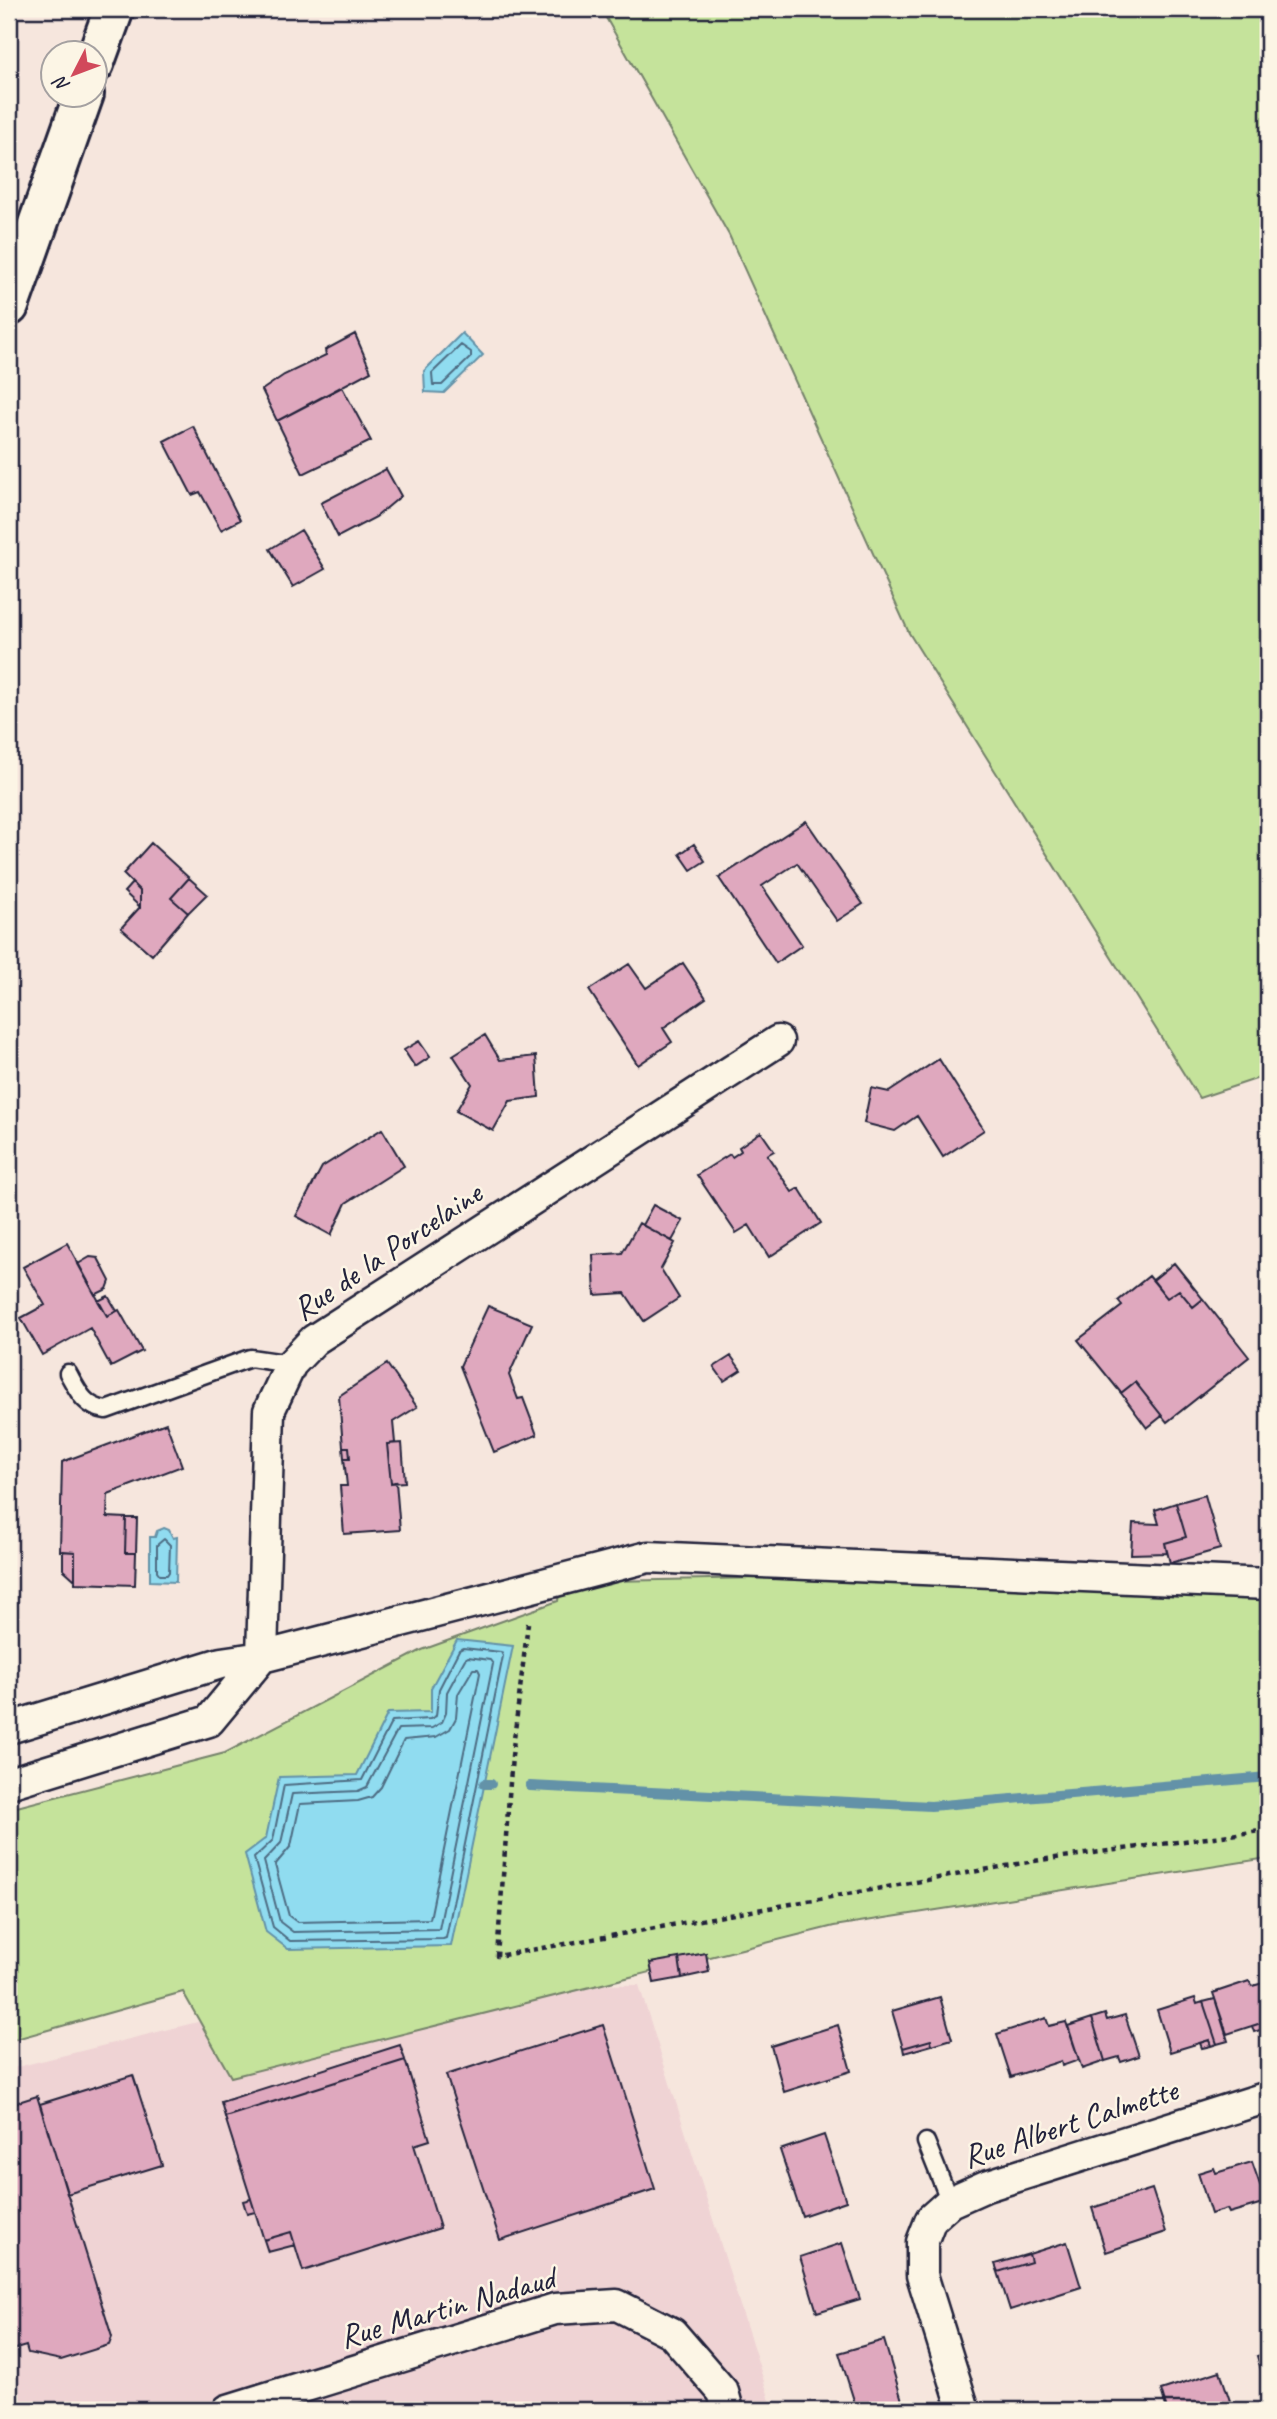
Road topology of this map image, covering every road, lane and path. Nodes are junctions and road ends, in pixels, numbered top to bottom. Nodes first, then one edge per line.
1 (114, 9) edge
2 (103, 38) edge
3 (79, 108) edge
4 (9, 306) edge
5 (778, 1041) dead end
6 (291, 1364) junction
7 (68, 1373) dead end
8 (1268, 1584) edge
9 (532, 1587) junction
10 (262, 1657) junction
11 (9, 1728) edge
12 (9, 1783) edge
13 (1268, 1830) edge
14 (1268, 2097) edge
15 (926, 2142) dead end
16 (950, 2202) junction
17 (228, 2410) edge
18 (728, 2410) edge
19 (964, 2410) edge

1 - 2 street
3 - 4 street
5 - 6 street, Rue de la Porcelaine
6 - 7 lane
6 - 10 street, Rue de la Porcelaine
8 - 9 street
9 - 10 street
9 - 13 path
10 - 11 street
10 - 12 street
14 - 16 street, Rue Albert Calmette
15 - 16 lane
16 - 19 street, Rue Albert Calmette
17 - 18 street, Rue Martin Nadaud

